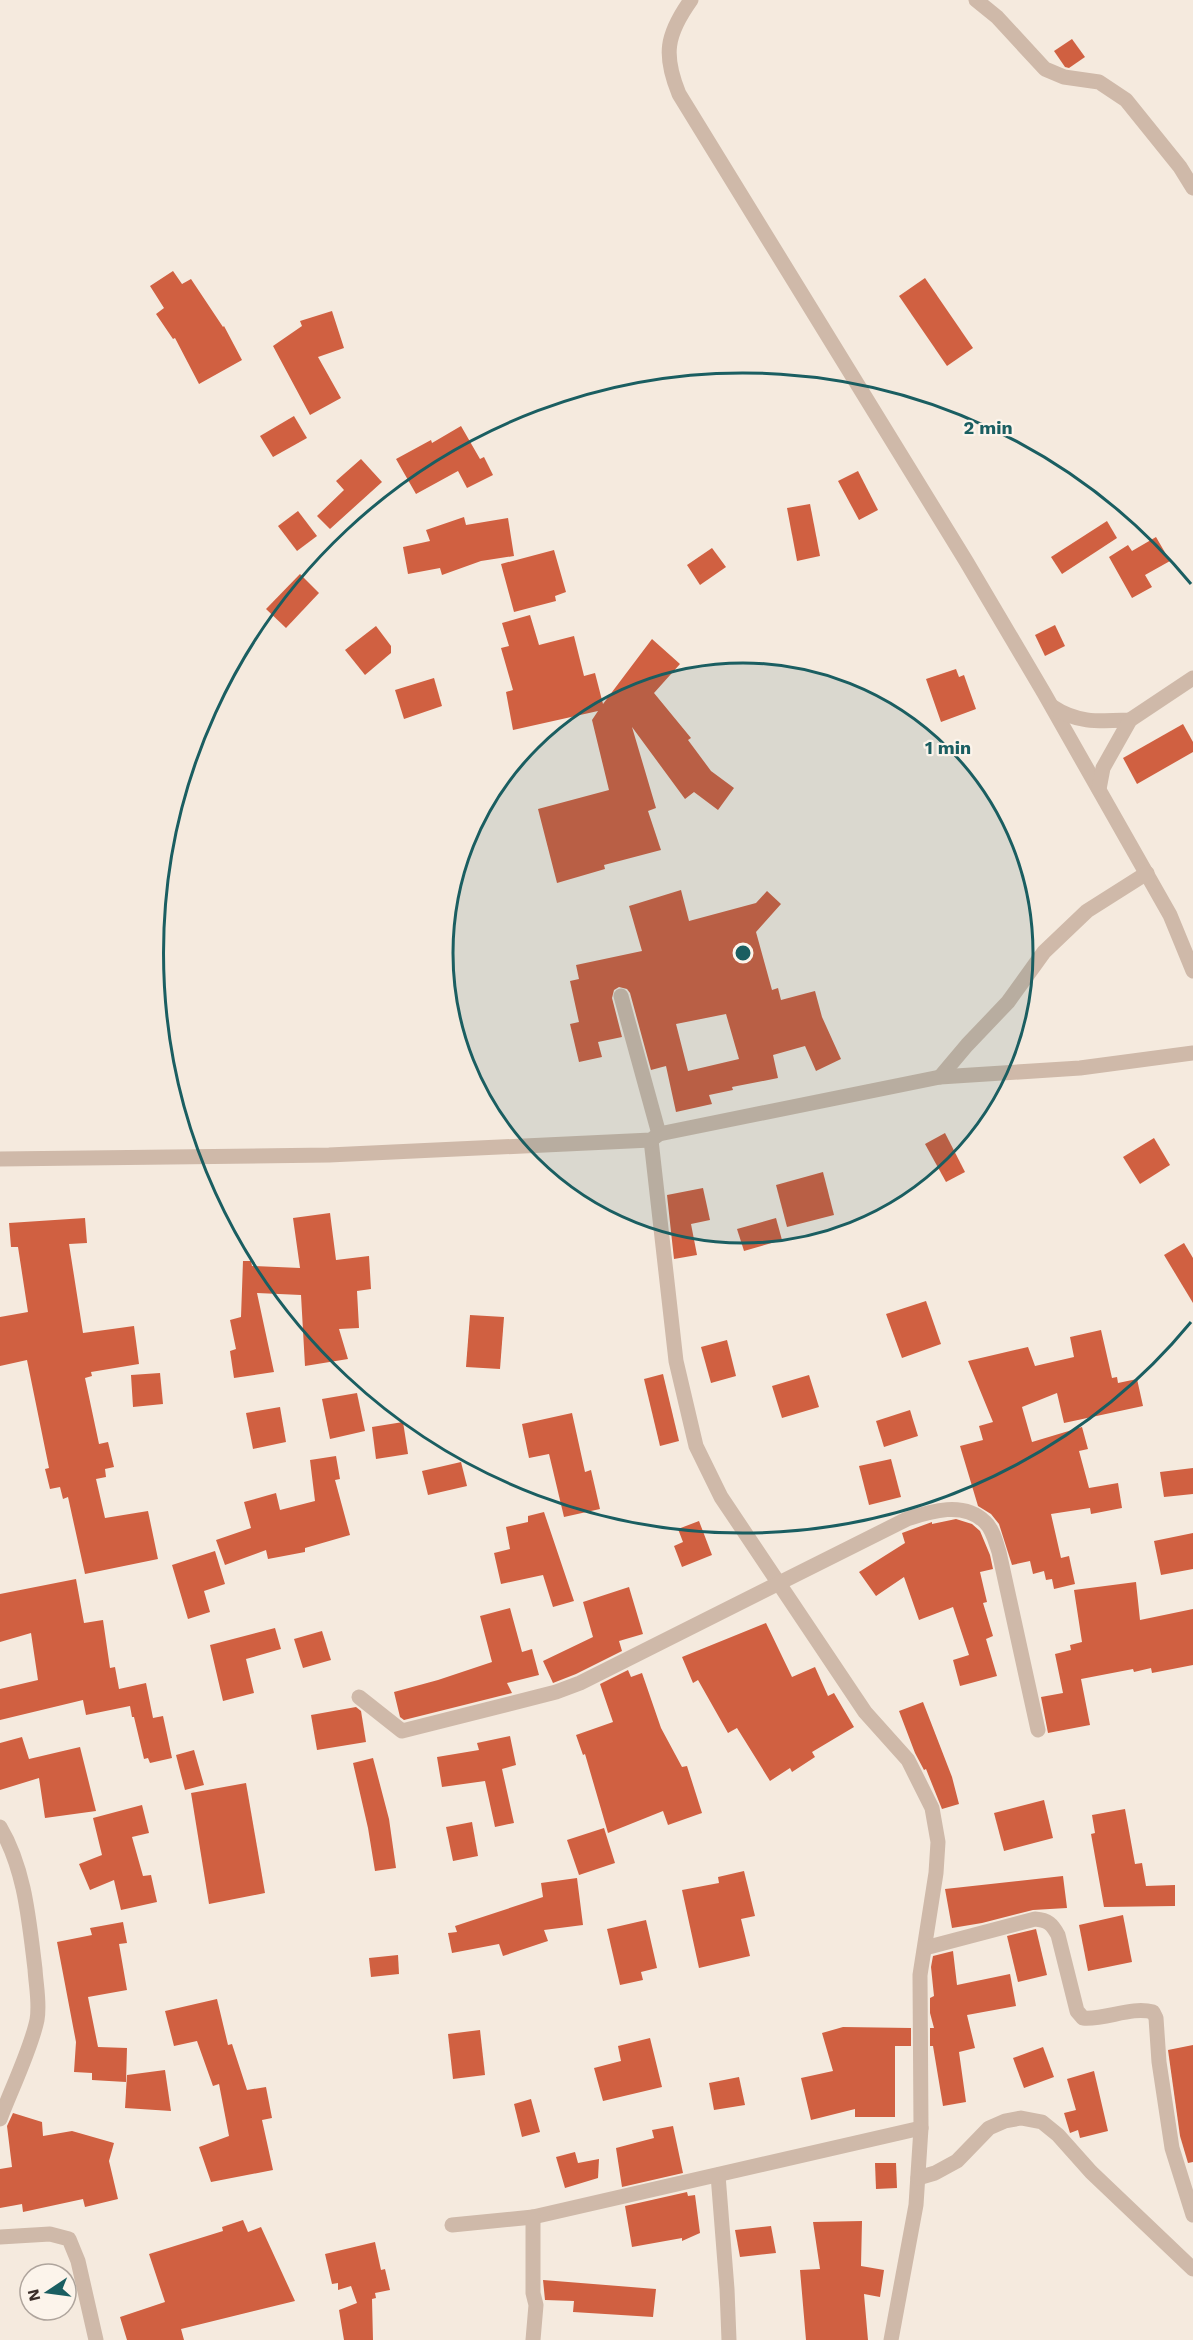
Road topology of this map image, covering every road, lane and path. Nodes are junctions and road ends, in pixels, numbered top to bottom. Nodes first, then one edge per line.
1 (691, 0) edge
2 (976, 0) edge
3 (1193, 188) edge
4 (1193, 678) edge
5 (1051, 705) junction
6 (1130, 720) junction
7 (1099, 789) junction
8 (1147, 873) junction
9 (1192, 966) edge
10 (621, 996) dead end
11 (1193, 1053) edge
12 (940, 1077) junction
13 (655, 1137) junction
14 (0, 1159) edge
15 (778, 1583) junction
16 (358, 1697) dead end
17 (1038, 1730) dead end
18 (0, 1827) edge
19 (925, 1948) junction
20 (0, 2119) edge
21 (921, 2128) junction
22 (718, 2175) junction
23 (918, 2178) junction
24 (1193, 2215) edge
25 (533, 2217) junction
26 (452, 2225) dead end
27 (0, 2237) edge
28 (1193, 2269) edge
29 (96, 2340) edge
30 (532, 2340) edge
31 (729, 2340) edge
32 (891, 2340) edge

1 - 5 street
2 - 3 street
4 - 6 street
5 - 6 street
5 - 7 street
6 - 7 street
7 - 8 street
8 - 9 street
8 - 12 street
10 - 13 street
11 - 12 street
12 - 13 street
13 - 14 street
13 - 15 street
15 - 16 street
15 - 17 street
15 - 19 street
18 - 20 street
19 - 21 street
19 - 24 street
21 - 22 street
21 - 23 street
22 - 25 street
22 - 31 street
23 - 28 street
23 - 32 street
25 - 26 street
25 - 30 street
27 - 29 street

